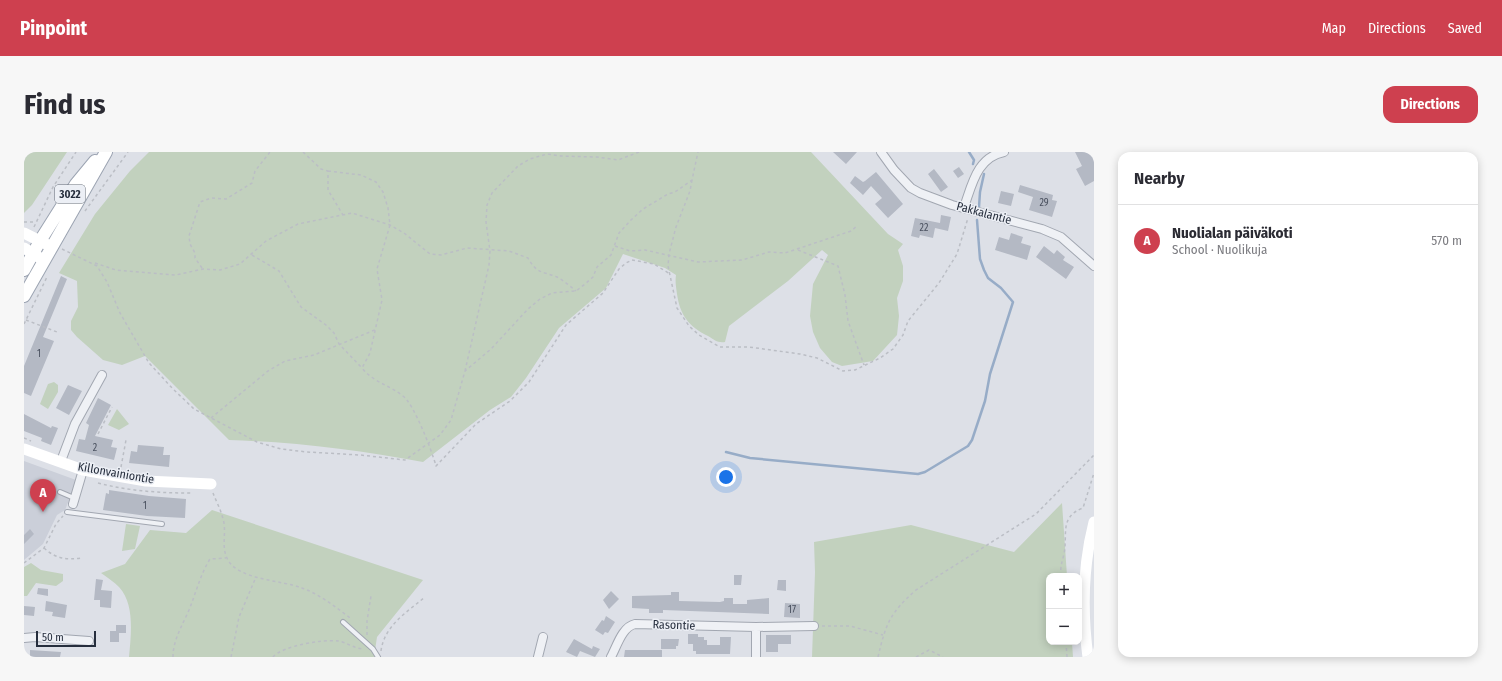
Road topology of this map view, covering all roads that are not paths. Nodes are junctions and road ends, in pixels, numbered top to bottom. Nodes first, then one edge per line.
1 (106, 152) edge
2 (881, 152) edge
3 (1004, 152) edge
4 (968, 208) junction
5 (31, 236) edge
6 (57, 250) junction
7 (28, 251) edge
8 (44, 260) junction
9 (1094, 266) edge
10 (24, 270) edge
11 (24, 296) edge
12 (102, 375) dead end
13 (24, 449) edge
14 (60, 461) junction
15 (83, 470) junction
16 (207, 484) road end
17 (60, 492) dead end
18 (73, 501) joint
19 (67, 512) road end
20 (1094, 522) edge
21 (162, 524) dead end
22 (344, 622) dead end
23 (814, 626) road end
24 (756, 627) junction
25 (543, 637) dead end
26 (24, 638) edge
27 (90, 641) dead end
28 (378, 657) edge
29 (538, 657) edge
30 (611, 657) edge
31 (756, 657) edge
32 (1088, 657) edge

1 - 5 main road, 3022
1 - 6 main road, 3022
2 - 4 street, Pakkalantie
3 - 4 street
4 - 9 street, Pakkalantie
5 - 6 street
5 - 7 main road, 3022
6 - 8 main road, 3022
7 - 8 street
7 - 10 main road, 3022
8 - 11 main road, 3022
12 - 14 street
13 - 14 street, Killonvainiontie
14 - 15 street, Killonvainiontie
15 - 16 street, Killonvainiontie
15 - 18 street
17 - 18 lane
19 - 21 lane
20 - 32 street
22 - 28 lane
23 - 24 street, Rasontie
24 - 30 street, Rasontie
24 - 31 street
25 - 29 street
26 - 27 street

